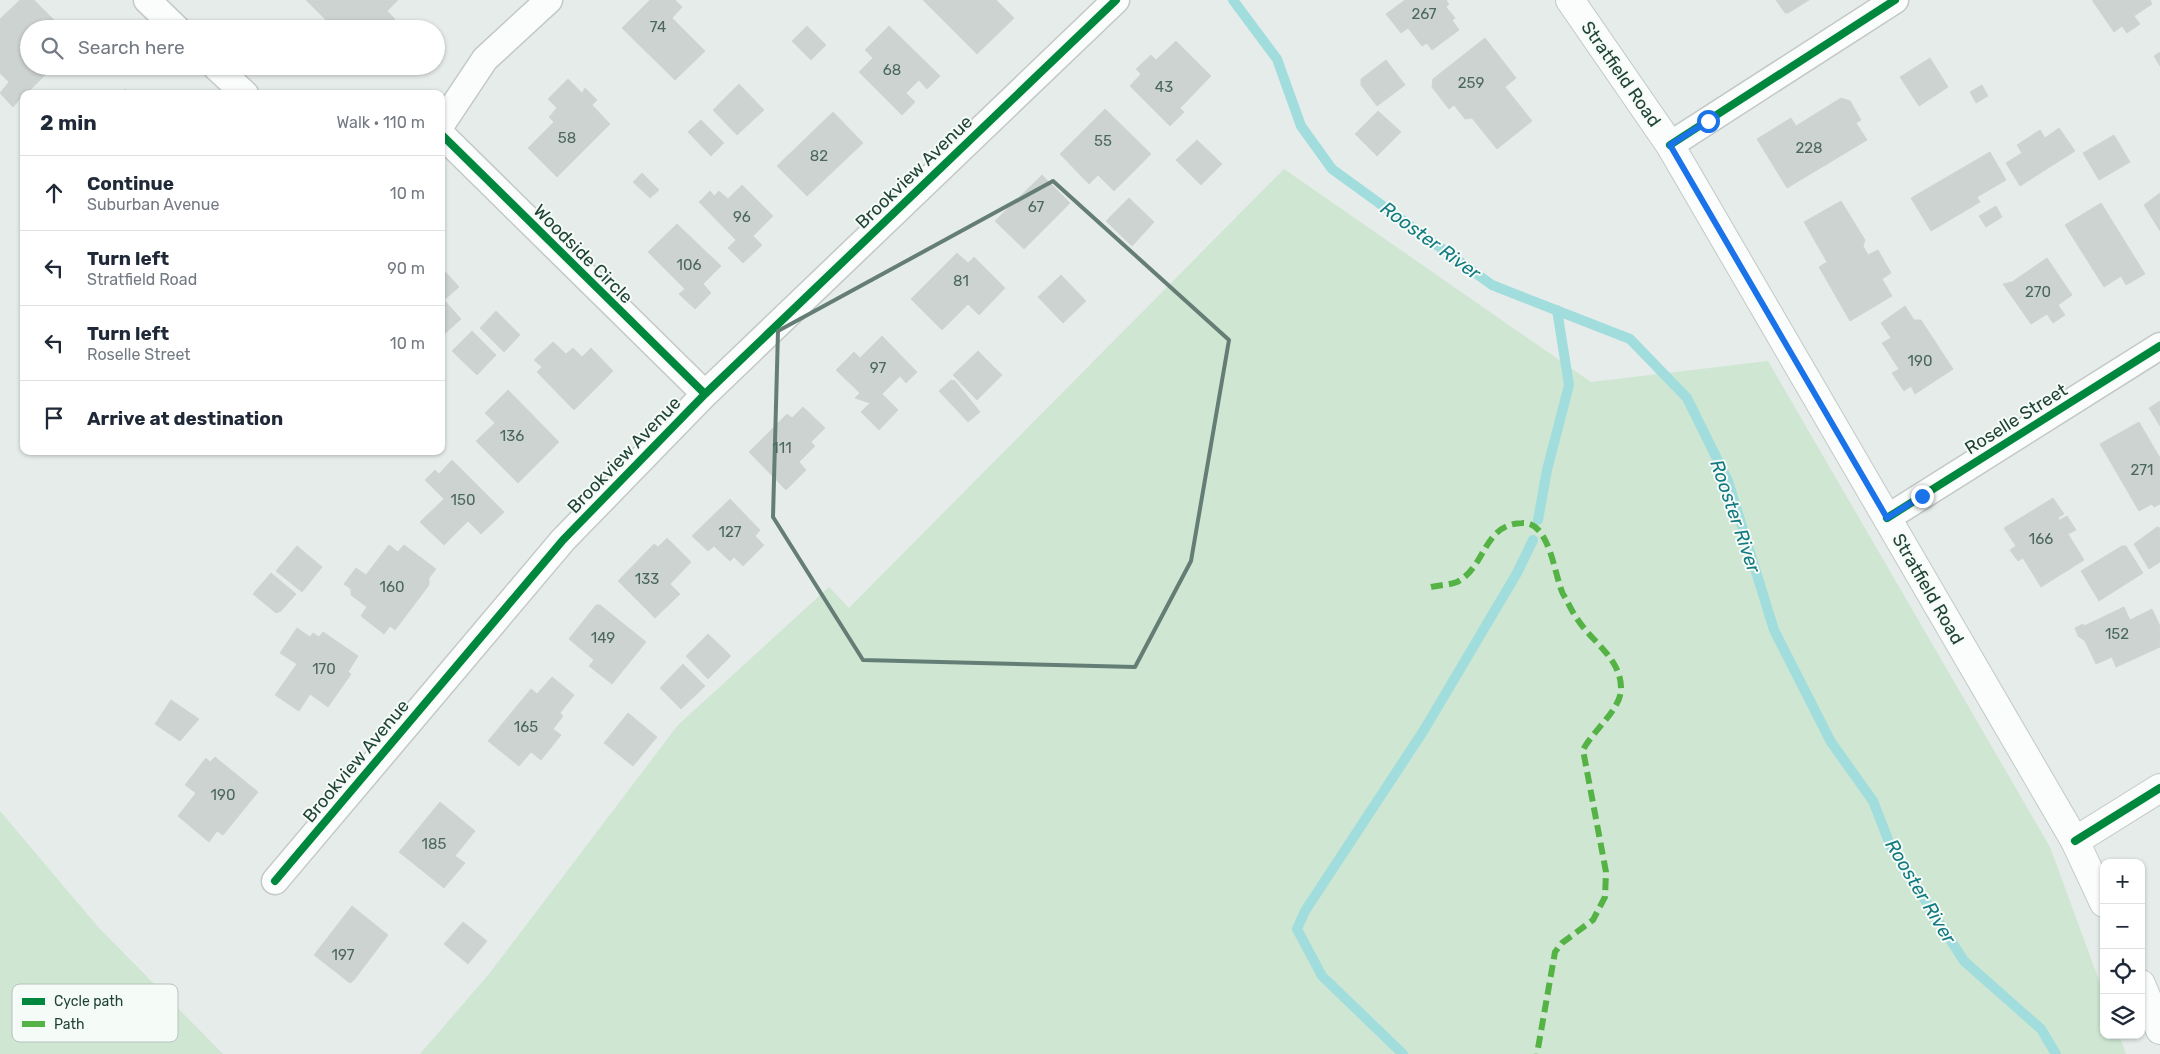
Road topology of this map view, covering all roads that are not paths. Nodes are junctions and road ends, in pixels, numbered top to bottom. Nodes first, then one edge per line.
1 (147, 0) edge
2 (549, 0) edge
3 (1116, 0) edge
4 (1570, 0) edge
5 (1895, 0) edge
6 (168, 20) edge
7 (225, 75) edge
8 (241, 90) edge
9 (445, 119) edge
10 (445, 138) edge
11 (1670, 145) junction
12 (2160, 346) edge
13 (705, 394) junction
14 (1887, 518) junction
15 (2160, 788) edge
16 (2075, 841) junction
17 (274, 881) dead end
18 (2100, 894) edge
19 (2145, 994) edge
20 (2160, 1030) edge

1 - 6 street
2 - 9 street
3 - 13 street, Brookview Avenue
4 - 11 main road, Stratfield Road
5 - 11 street
7 - 8 street
10 - 13 street, Woodside Circle
11 - 14 main road, Stratfield Road
12 - 14 street, Roselle Street
13 - 17 street, Brookview Avenue
14 - 16 main road, Stratfield Road
15 - 16 main road
16 - 18 main road, Stratfield Road
19 - 20 main road

